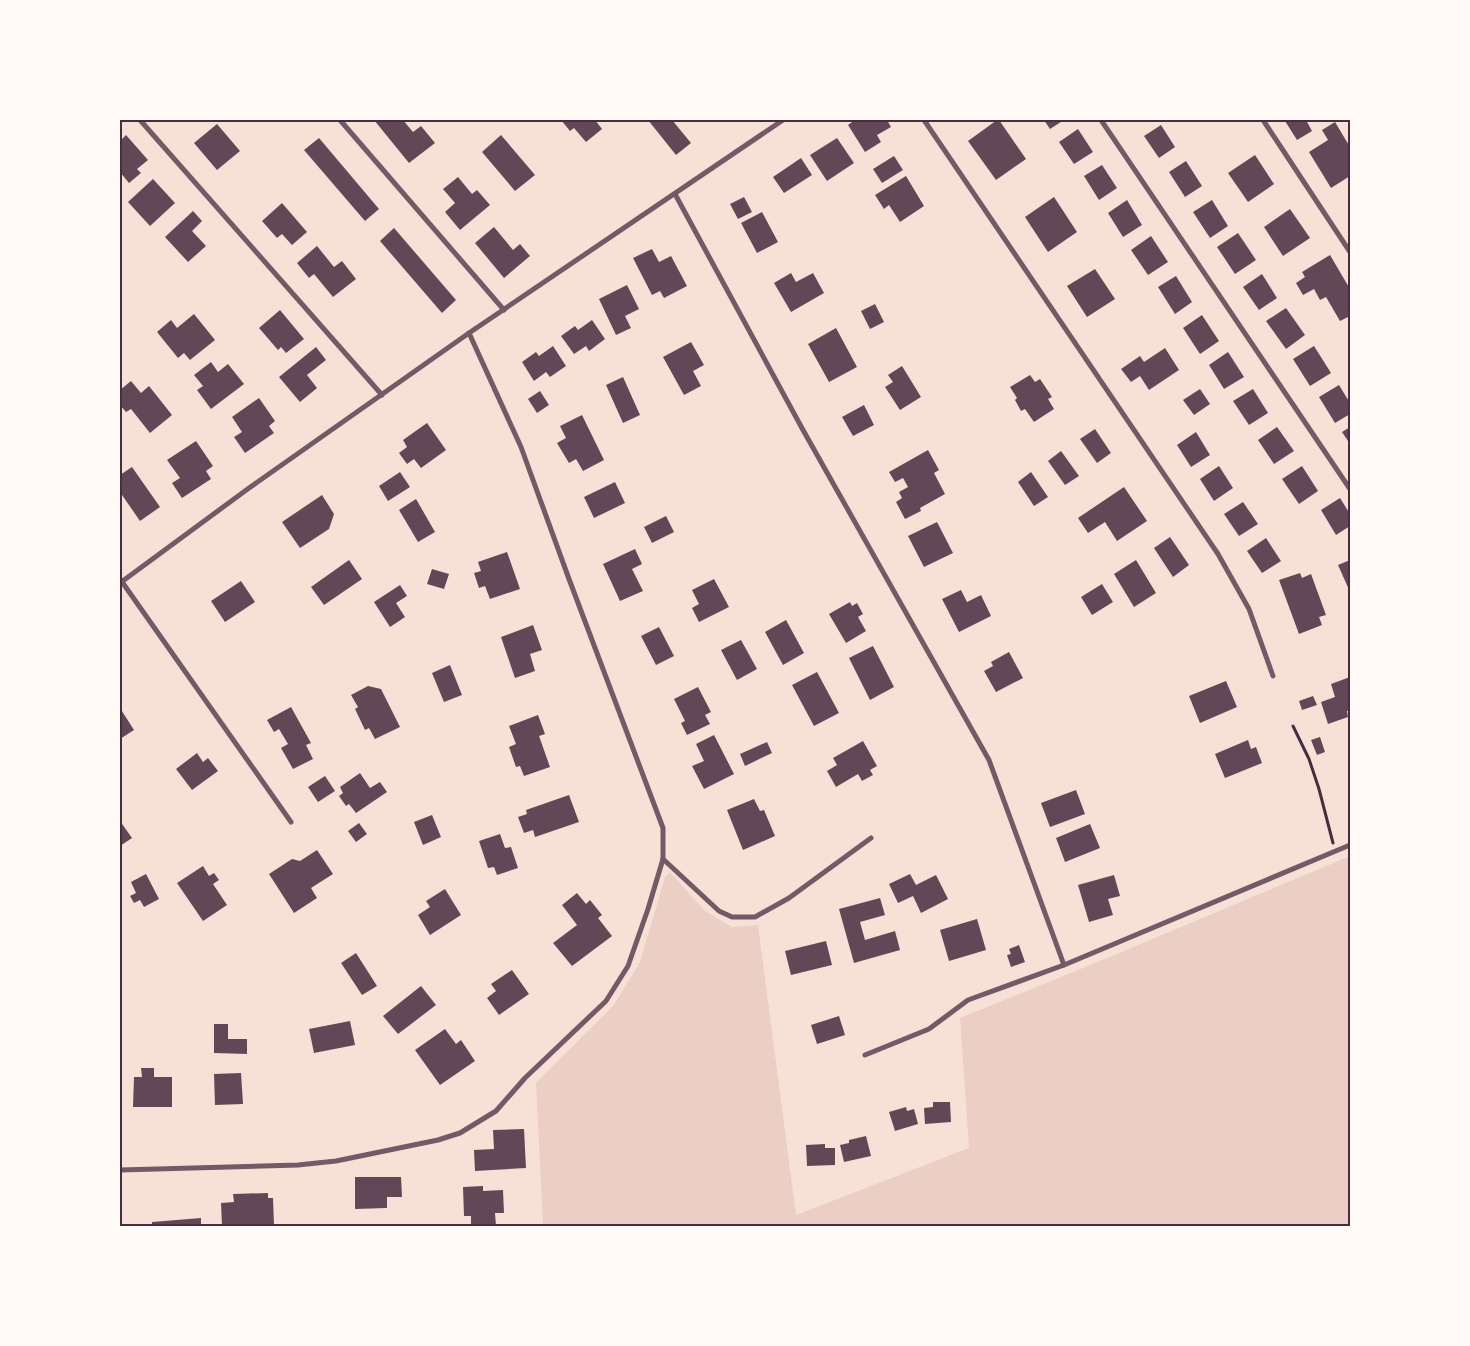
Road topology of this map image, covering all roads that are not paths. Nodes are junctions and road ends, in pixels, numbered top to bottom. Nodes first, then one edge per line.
1 (140, 120) edge
2 (340, 120) edge
3 (783, 120) edge
4 (924, 120) edge
5 (1101, 120) edge
6 (1263, 120) edge
7 (675, 194) junction
8 (1350, 252) edge
9 (504, 310) junction
10 (469, 333) junction
11 (382, 395) junction
12 (1350, 489) edge
13 (121, 581) edge
14 (1273, 676) dead end
15 (291, 822) dead end
16 (871, 838) dead end
17 (1350, 845) edge
18 (664, 859) junction
19 (1064, 965) junction
20 (865, 1055) dead end
21 (120, 1170) edge

1 - 11 street
2 - 9 street
3 - 7 street
4 - 14 street
5 - 12 street
6 - 8 street
7 - 9 street
7 - 19 street
9 - 10 street
10 - 11 street
10 - 18 street
11 - 13 street
13 - 15 street
16 - 18 street
17 - 19 street
18 - 21 street
19 - 20 street

